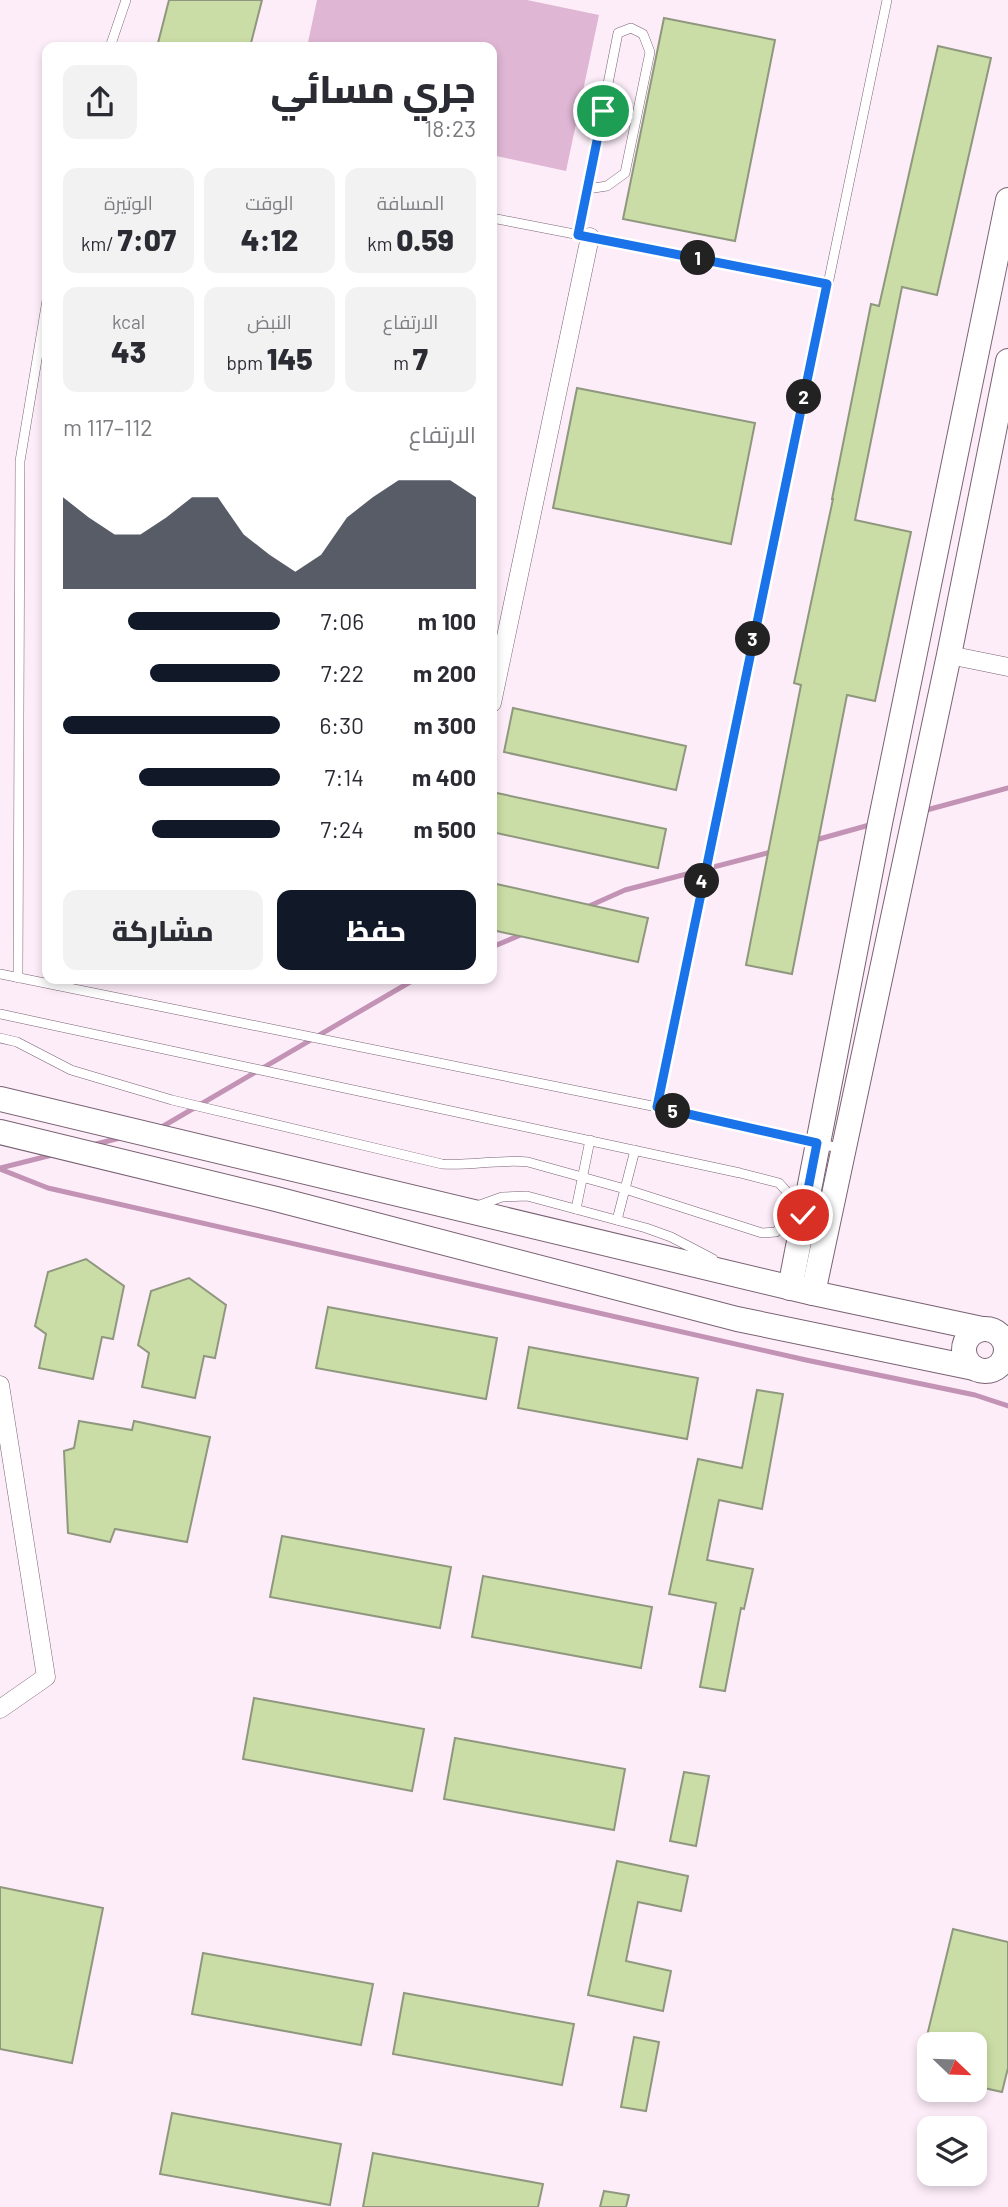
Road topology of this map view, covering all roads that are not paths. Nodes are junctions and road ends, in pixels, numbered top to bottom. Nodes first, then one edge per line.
1 (126, 0) edge
2 (887, 0) edge
3 (112, 42) edge
4 (587, 190) junction
5 (1008, 200) edge
6 (497, 219) edge
7 (584, 236) junction
8 (827, 284) junction
9 (42, 330) edge
10 (1008, 361) edge
11 (949, 655) junction
12 (1008, 667) edge
13 (497, 677) edge
14 (0, 974) edge
15 (18, 978) junction
16 (42, 983) edge
17 (48, 984) edge
18 (0, 1014) edge
19 (0, 1038) edge
20 (12, 1098) edge
21 (657, 1107) junction
22 (0, 1132) edge
23 (590, 1140) junction
24 (817, 1143) junction
25 (844, 1149) junction
26 (635, 1150) junction
27 (582, 1177) junction
28 (625, 1189) junction
29 (576, 1209) junction
30 (464, 1210) junction
31 (617, 1220) junction
32 (748, 1278) junction
33 (801, 1291) junction
34 (995, 1331) edge
35 (990, 1372) edge
36 (0, 1385) edge
37 (0, 1709) edge

1 - 3 lane
2 - 8 lane
4 - 4 lane
4 - 7 lane
5 - 24 street
6 - 7 lane
7 - 8 lane
7 - 13 street
8 - 21 lane
9 - 15 lane
10 - 11 street
11 - 12 street
11 - 25 street
14 - 15 lane
15 - 16 lane
17 - 21 lane
18 - 23 lane
19 - 27 lane
20 - 30 street
21 - 24 lane
22 - 35 street
23 - 26 lane
23 - 27 lane
24 - 25 lane
24 - 33 street
25 - 33 street
26 - 28 lane
26 - 28 lane
27 - 28 lane
27 - 29 lane
28 - 31 lane
29 - 30 lane
29 - 31 lane
30 - 32 street
31 - 32 lane
32 - 33 street
33 - 34 street
34 - 35 street
34 - 35 street
36 - 37 street

